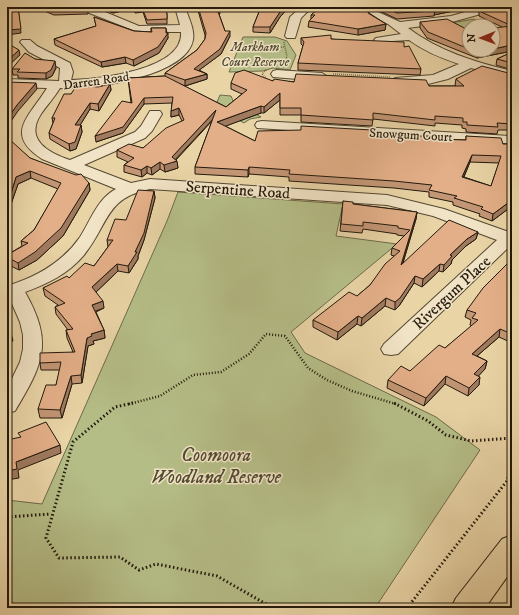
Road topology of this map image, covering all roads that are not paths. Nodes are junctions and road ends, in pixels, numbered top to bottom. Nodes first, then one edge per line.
1 (83, 7) edge
2 (180, 7) edge
3 (307, 7) edge
4 (360, 7) edge
5 (495, 7) edge
6 (399, 26) junction
7 (186, 28) junction
8 (411, 36) junction
9 (287, 38) road end
10 (380, 40) edge
11 (26, 42) dead end
12 (469, 64) junction
13 (276, 73) road end
14 (512, 75) edge
15 (333, 76) edge
16 (390, 79) edge
17 (7, 83) edge
18 (60, 85) junction
19 (155, 114) dead end
20 (262, 125) dead end
21 (512, 140) edge
22 (70, 166) junction
23 (124, 190) junction
24 (510, 236) edge
25 (11, 291) edge
26 (391, 349) dead end
27 (7, 406) edge
28 (512, 546) edge
29 (467, 608) edge

1 - 7 street
2 - 7 street, Darren Road
3 - 9 street
4 - 6 street
5 - 6 street
6 - 8 street
7 - 18 street, Darren Road
8 - 10 street
8 - 12 street
11 - 18 street
12 - 14 street
12 - 16 street
13 - 15 street
17 - 18 street, Darren Road
18 - 22 street
19 - 22 street
20 - 21 street, Snowgum Court
22 - 23 street
23 - 24 street, Serpentine Road
23 - 25 street
24 - 26 street, Rivergum Place
25 - 27 street
28 - 29 highway

